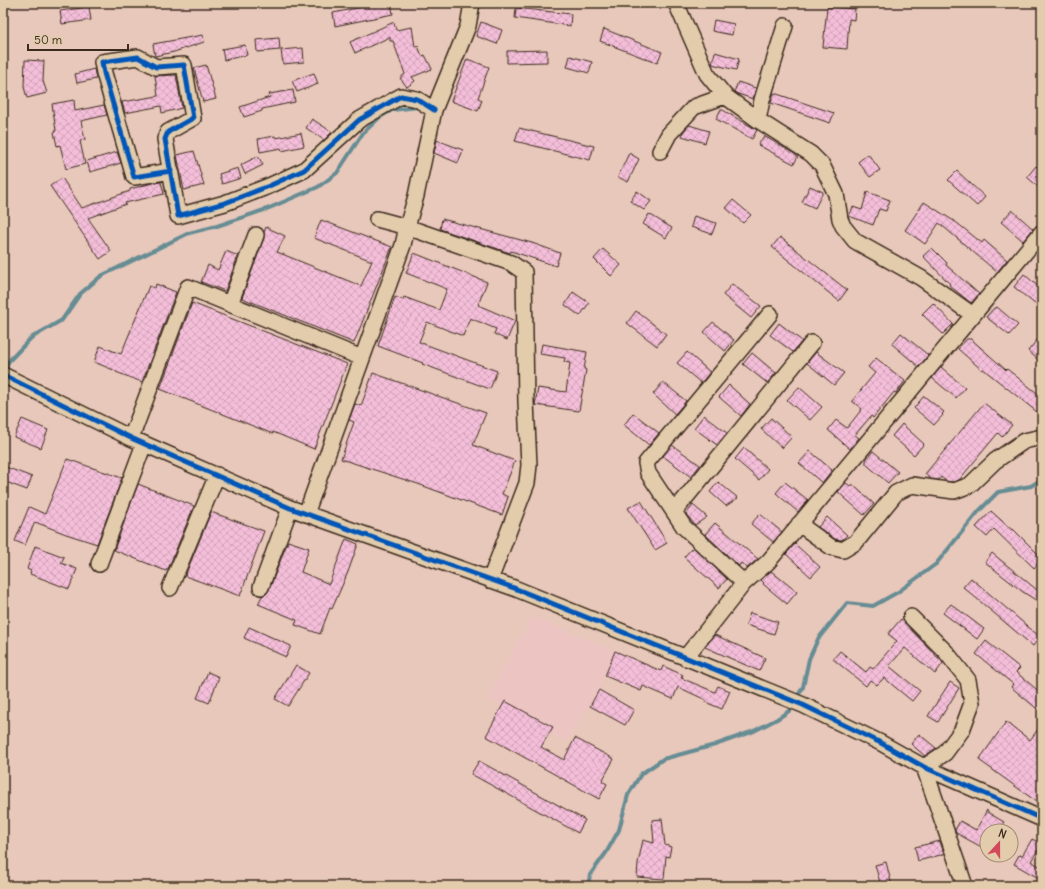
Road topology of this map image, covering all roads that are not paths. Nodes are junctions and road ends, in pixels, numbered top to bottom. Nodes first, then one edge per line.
1 (472, 3) edge
2 (676, 3) edge
3 (785, 26) dead end
4 (725, 96) junction
5 (434, 110) junction
6 (758, 120) junction
7 (660, 151) dead end
8 (170, 171) junction
9 (377, 219) dead end
10 (407, 227) junction
11 (1042, 232) edge
12 (256, 235) dead end
13 (230, 304) junction
14 (770, 314) dead end
15 (973, 315) junction
16 (812, 343) dead end
17 (362, 358) junction
18 (6, 377) edge
19 (1042, 437) edge
20 (138, 441) junction
21 (216, 475) junction
22 (290, 508) junction
23 (674, 512) junction
24 (306, 514) junction
25 (800, 524) junction
26 (99, 564) dead end
27 (494, 581) junction
28 (744, 583) junction
29 (261, 587) dead end
30 (170, 588) dead end
31 (911, 616) dead end
32 (685, 658) junction
33 (924, 767) junction
34 (1042, 819) edge
35 (965, 886) edge

1 - 5 street
2 - 4 street
3 - 6 street
4 - 6 street
4 - 7 street
5 - 8 street
5 - 10 street
6 - 15 street
8 - 8 street
9 - 10 street
10 - 17 street
10 - 27 street
11 - 15 street
12 - 13 street
13 - 17 street
13 - 20 street
14 - 23 street
15 - 25 street
16 - 23 street
17 - 24 street
18 - 20 street
19 - 25 street
20 - 21 street
20 - 26 street
21 - 22 street
21 - 30 street
22 - 24 street
22 - 29 street
23 - 28 street
24 - 27 street
25 - 28 street
27 - 32 street
28 - 32 street
31 - 33 street
32 - 33 street
33 - 34 street
33 - 35 street

